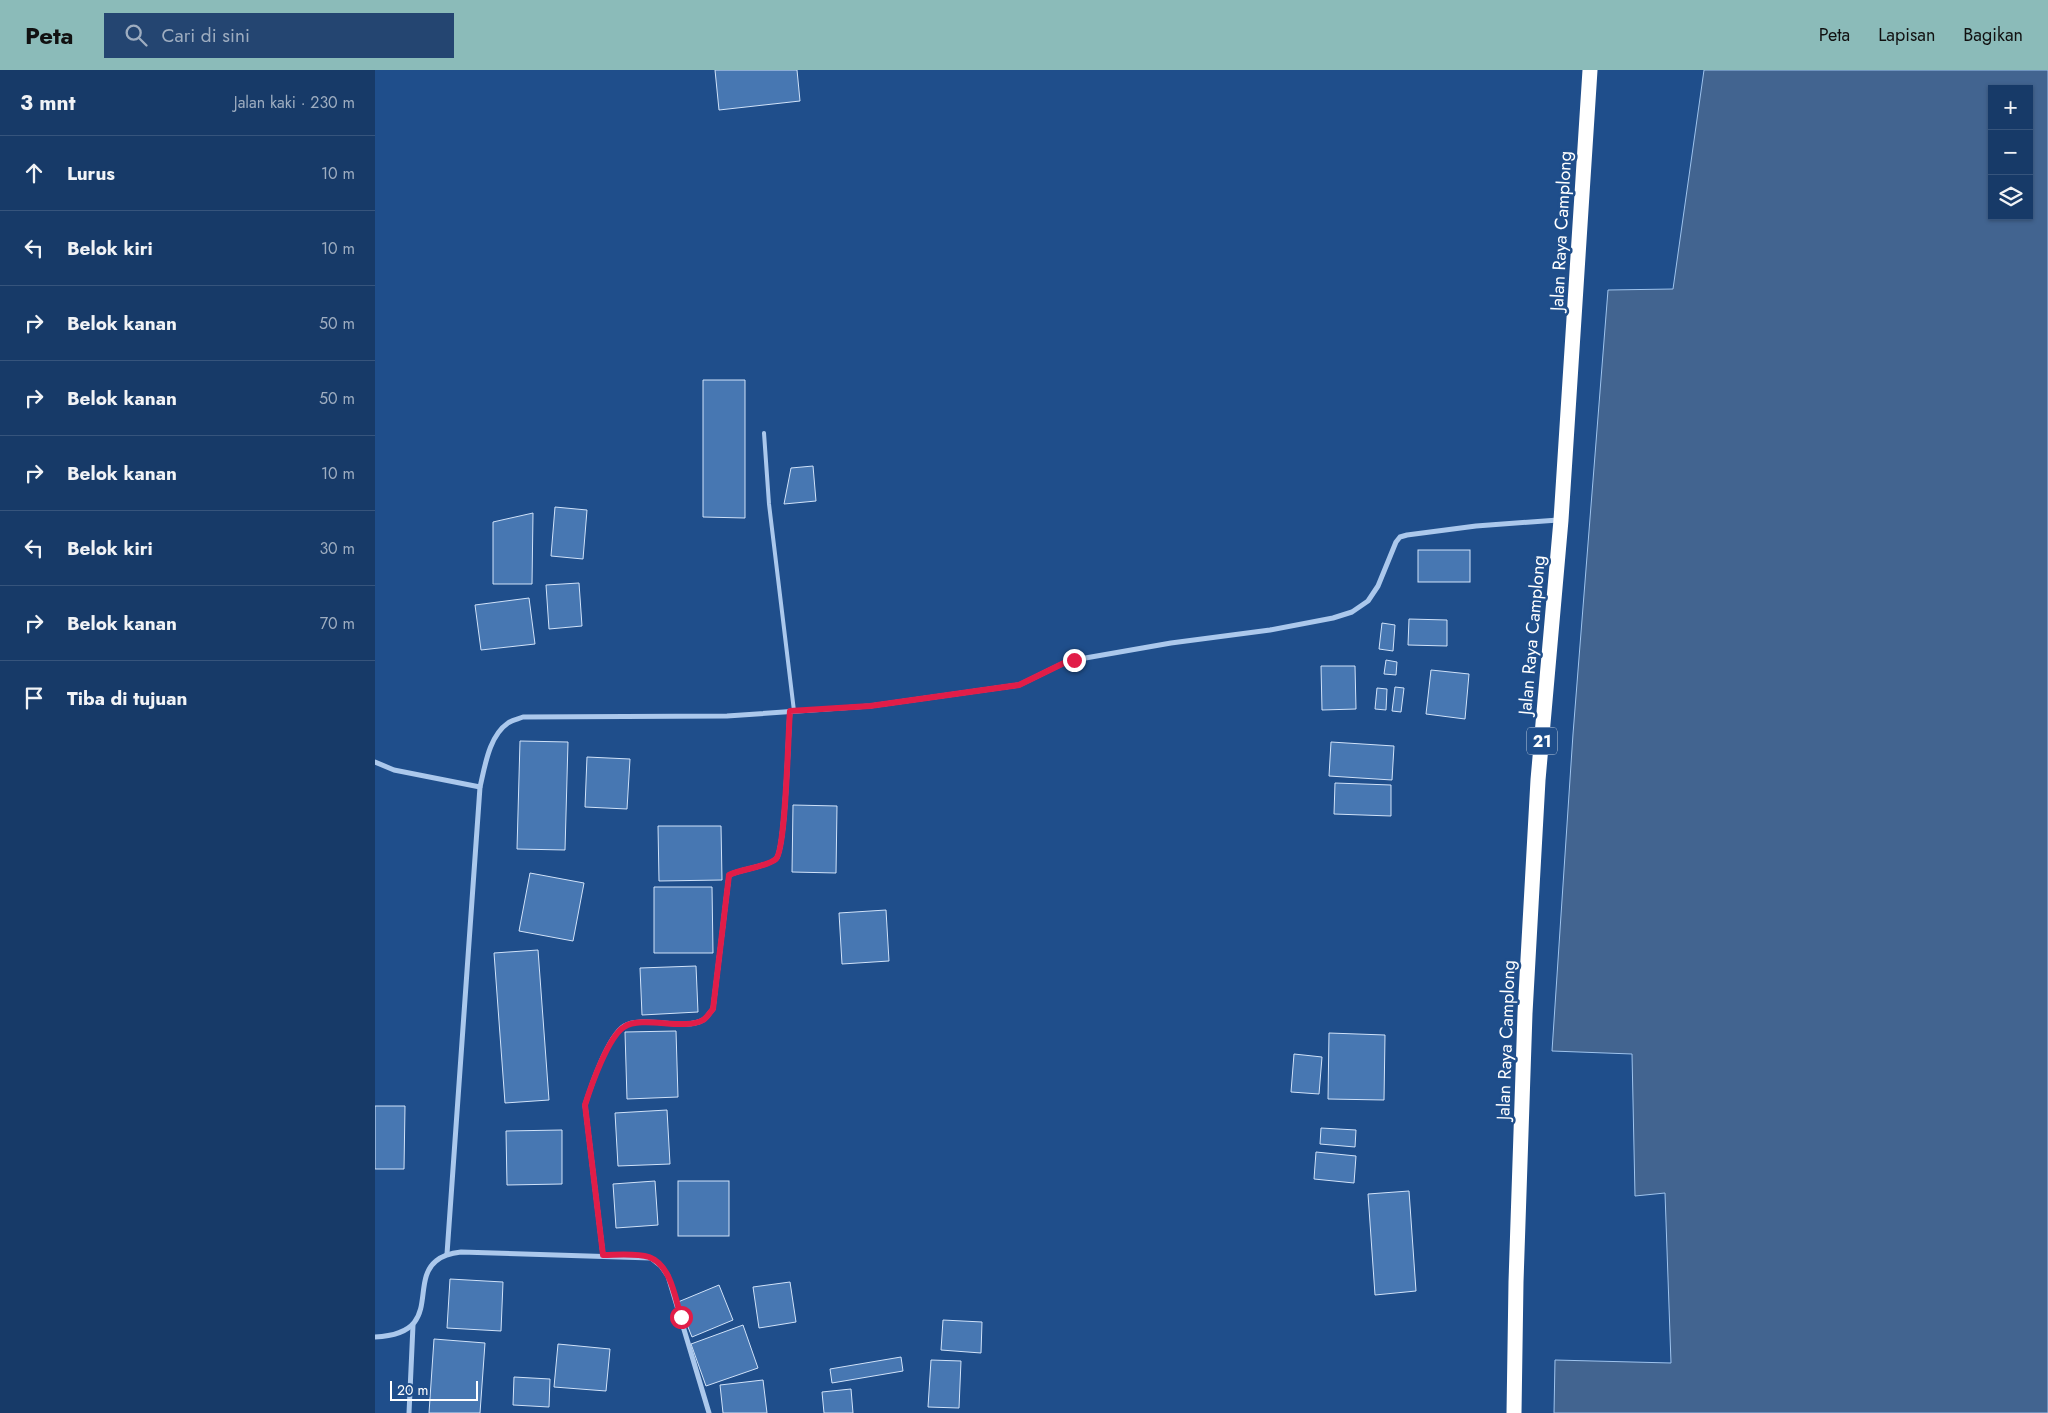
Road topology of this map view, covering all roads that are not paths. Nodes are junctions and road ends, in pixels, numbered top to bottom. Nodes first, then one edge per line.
1 (1590, 70) edge
2 (764, 433) dead end
3 (1561, 520) junction
4 (792, 711) junction
5 (375, 762) edge
6 (480, 787) junction
7 (447, 1254) junction
8 (603, 1255) junction
9 (413, 1325) junction
10 (375, 1337) edge
11 (409, 1413) edge
12 (709, 1413) edge
13 (1514, 1413) edge

1 - 3 highway, Jalan Raya Camplong / 21
2 - 4 lane
3 - 4 street
3 - 13 highway, Jalan Raya Camplong / 21
4 - 6 street
4 - 8 street
5 - 6 street
6 - 7 street
7 - 8 street
7 - 9 street
8 - 12 street
9 - 10 street
9 - 11 street

